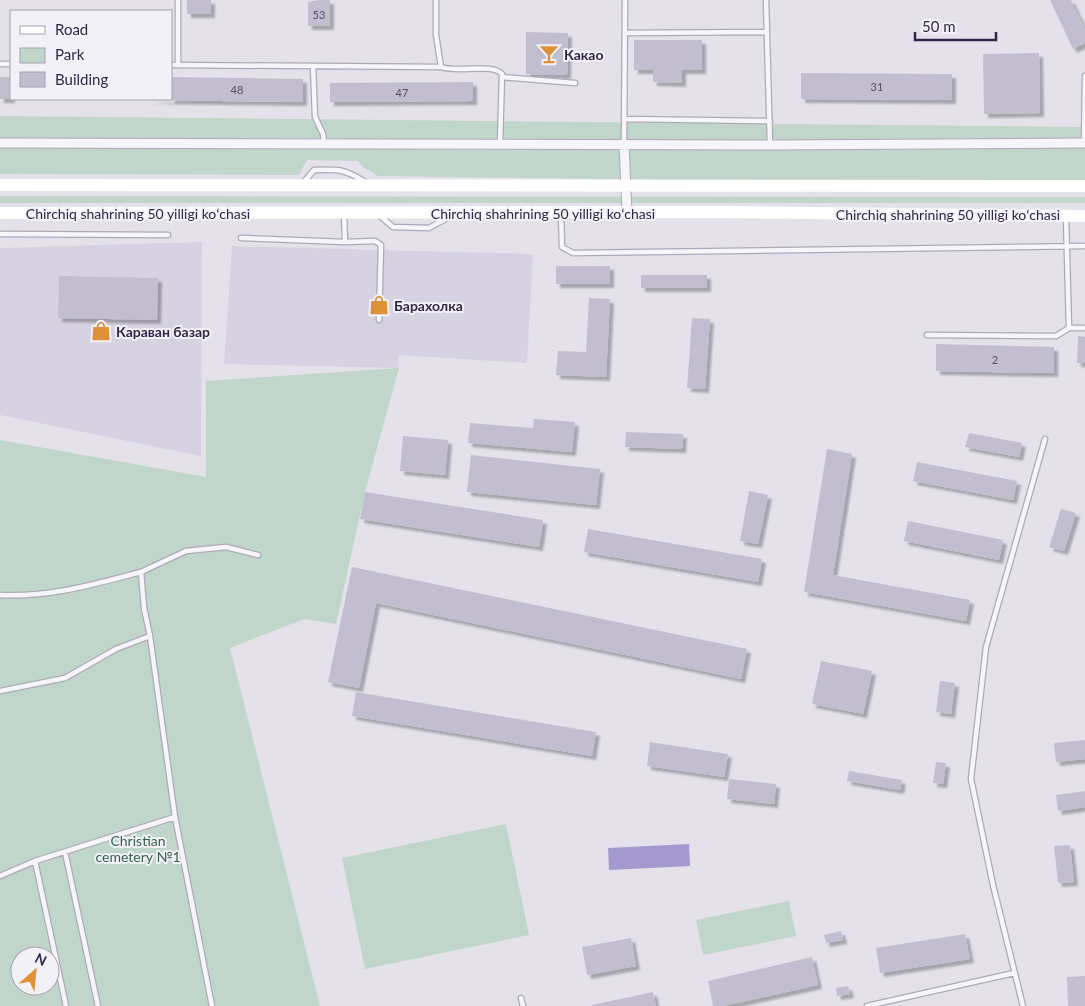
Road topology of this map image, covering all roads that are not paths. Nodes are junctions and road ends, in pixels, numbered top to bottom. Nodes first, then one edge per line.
1 (178, 0) edge
2 (436, 0) edge
3 (625, 0) edge
4 (766, 0) edge
5 (767, 32) junction
6 (625, 33) junction
7 (172, 65) edge
8 (178, 65) junction
9 (313, 66) junction
10 (441, 67) junction
11 (1085, 76) edge
12 (502, 77) junction
13 (575, 83) dead end
14 (624, 119) junction
15 (770, 122) junction
16 (0, 143) edge
17 (1084, 143) edge
18 (324, 144) junction
19 (500, 144) junction
20 (624, 144) junction
21 (770, 145) junction
22 (0, 185) edge
23 (626, 186) junction
24 (1085, 186) edge
25 (0, 213) edge
26 (344, 213) junction
27 (627, 213) junction
28 (561, 214) junction
29 (1066, 215) junction
30 (1085, 216) edge
31 (0, 234) edge
32 (168, 235) dead end
33 (241, 238) dead end
34 (345, 242) junction
35 (1067, 244) junction
36 (1085, 246) edge
37 (379, 320) dead end
38 (1069, 328) junction
39 (1085, 328) edge
40 (927, 336) dead end
41 (1045, 439) dead end
42 (258, 555) dead end
43 (141, 572) junction
44 (0, 594) edge
45 (150, 636) junction
46 (0, 691) edge
47 (175, 817) junction
48 (65, 852) junction
49 (35, 861) junction
50 (0, 876) edge
51 (1014, 973) junction
52 (521, 998) dead end
53 (66, 1006) edge
54 (98, 1006) edge
55 (212, 1006) edge
56 (523, 1006) edge
57 (867, 1006) edge
58 (1023, 1006) edge

1 - 8 lane
2 - 10 lane
3 - 6 lane
4 - 5 lane
5 - 6 lane
5 - 15 lane
6 - 14 lane
7 - 8 lane
8 - 9 lane
9 - 10 lane
9 - 18 lane
10 - 12 lane
11 - 17 lane
12 - 13 lane
12 - 19 lane
14 - 15 lane
14 - 20 lane
15 - 21 lane
16 - 18 street
17 - 21 street
18 - 19 street
19 - 20 street
20 - 21 street
20 - 23 street
22 - 23 main road, Chirchiq shahrining 50 yilligi koʻchasi
23 - 24 main road, Chirchiq shahrining 50 yilligi koʻchasi
23 - 27 street
25 - 26 main road, Chirchiq shahrining 50 yilligi koʻchasi
26 - 28 main road, Chirchiq shahrining 50 yilligi koʻchasi
26 - 34 lane
27 - 28 main road, Chirchiq shahrining 50 yilligi koʻchasi
27 - 29 main road, Chirchiq shahrining 50 yilligi koʻchasi
28 - 35 lane
29 - 30 main road, Chirchiq shahrining 50 yilligi koʻchasi
29 - 35 lane
31 - 32 lane
33 - 34 lane
34 - 37 lane
35 - 36 lane
35 - 38 lane
38 - 39 lane
38 - 40 lane
41 - 51 lane
42 - 43 lane
43 - 44 lane
43 - 45 lane
45 - 46 lane
45 - 47 lane
47 - 48 lane
47 - 55 lane
48 - 49 lane
48 - 54 lane
49 - 50 lane
49 - 53 lane
51 - 57 lane
51 - 58 lane
52 - 56 lane

